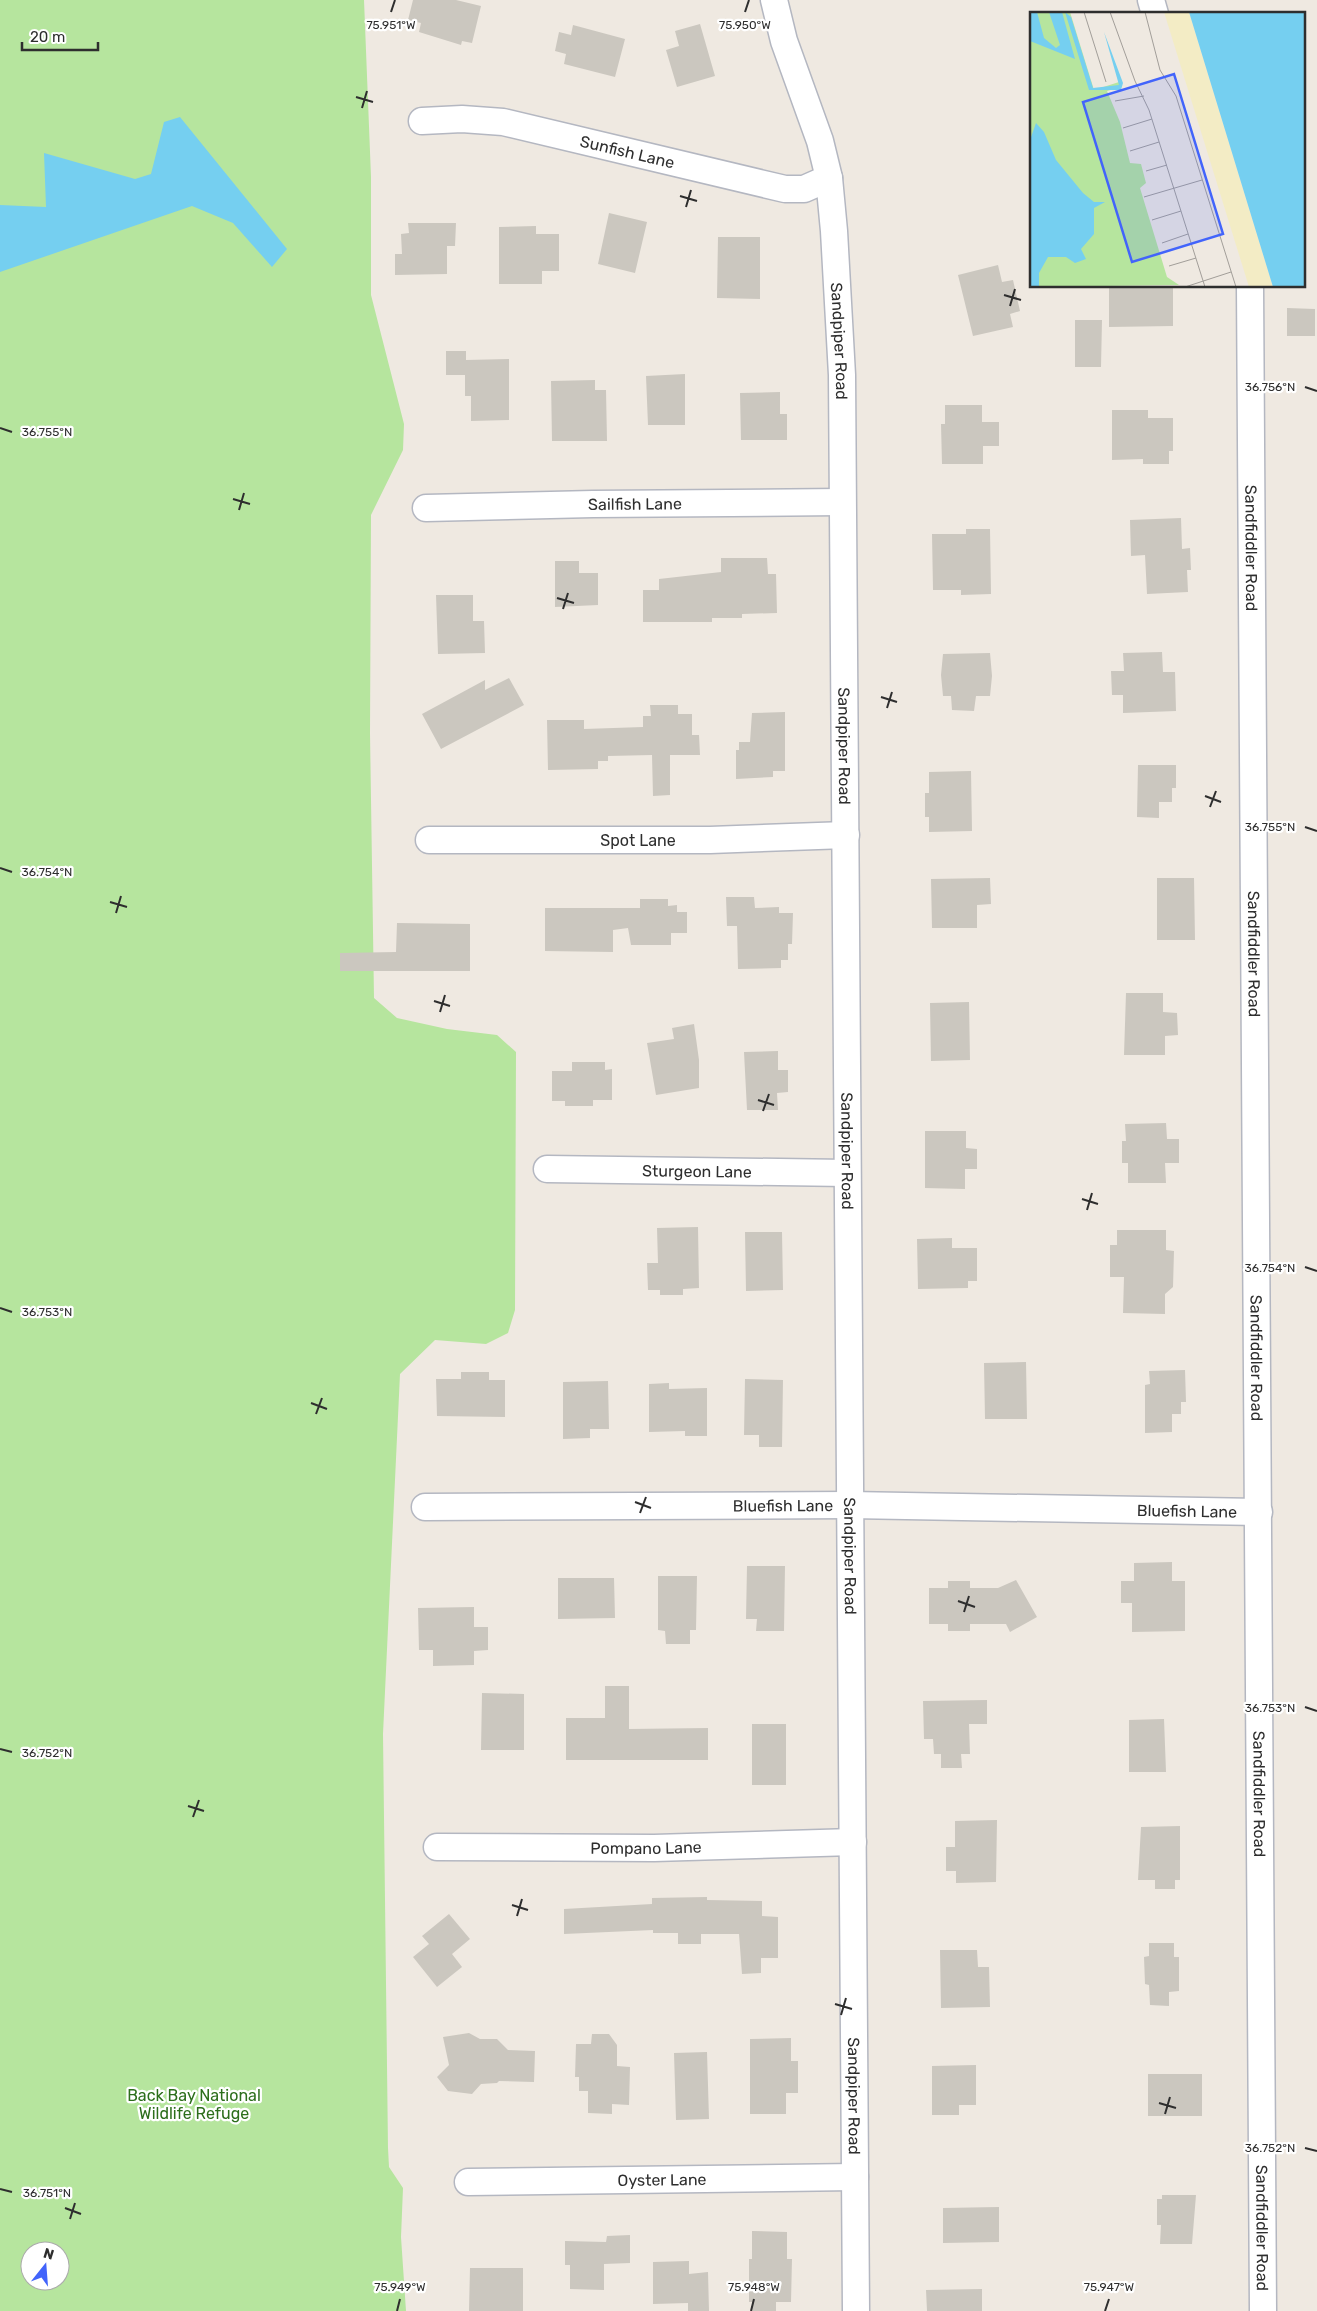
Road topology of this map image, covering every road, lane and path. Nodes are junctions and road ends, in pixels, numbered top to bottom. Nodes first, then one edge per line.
1 (774, 0) edge
2 (422, 121) dead end
3 (829, 178) junction
4 (1250, 288) edge
5 (842, 502) junction
6 (426, 508) dead end
7 (846, 835) junction
8 (429, 840) dead end
9 (547, 1169) dead end
10 (847, 1173) junction
11 (850, 1506) junction
12 (425, 1507) dead end
13 (1258, 1512) junction
14 (853, 1842) junction
15 (437, 1847) dead end
16 (856, 2177) junction
17 (468, 2182) dead end
18 (856, 2311) edge
19 (1263, 2311) edge

1 - 3 street, Sandpiper Road
2 - 3 street, Sunfish Lane
3 - 5 street, Sandpiper Road
4 - 13 street, Sandfiddler Road
5 - 6 street, Sailfish Lane
5 - 7 street, Sandpiper Road
7 - 8 street, Spot Lane
7 - 10 street, Sandpiper Road
9 - 10 street, Sturgeon Lane
10 - 11 street, Sandpiper Road
11 - 12 street, Bluefish Lane
11 - 13 street, Bluefish Lane
11 - 14 street, Sandpiper Road
13 - 19 street, Sandfiddler Road
14 - 15 street, Pompano Lane
14 - 16 street, Sandpiper Road
16 - 17 street, Oyster Lane
16 - 18 street, Sandpiper Road

